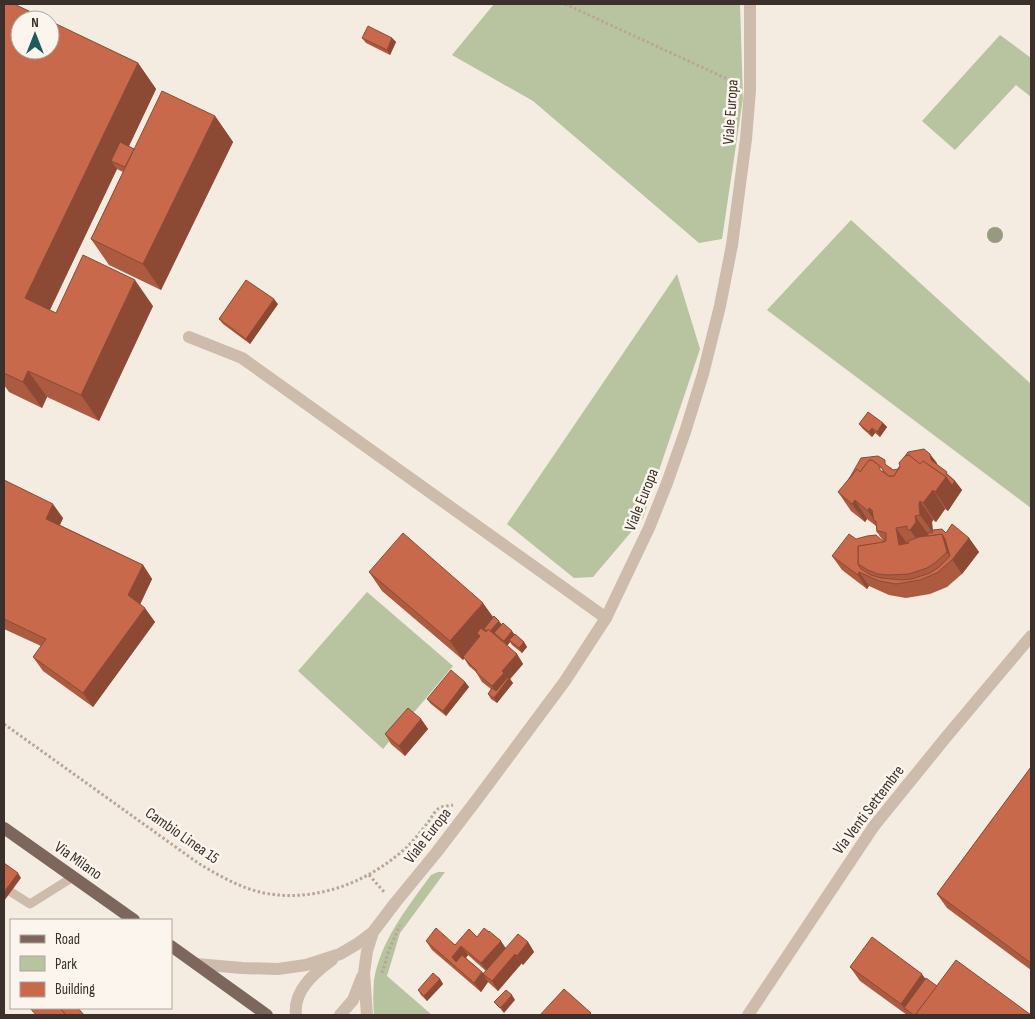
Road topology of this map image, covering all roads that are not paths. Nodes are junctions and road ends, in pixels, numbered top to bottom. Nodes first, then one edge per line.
1 (750, 4) edge
2 (189, 337) dead end
3 (606, 618) junction
4 (1031, 636) edge
5 (4, 828) edge
6 (73, 877) junction
7 (11, 892) dead end
8 (133, 919) edge
9 (373, 932) junction
10 (172, 947) edge
11 (340, 954) junction
12 (196, 964) junction
13 (364, 973) junction
14 (267, 1015) edge
15 (296, 1015) edge
16 (340, 1015) edge
17 (367, 1015) edge
18 (748, 1015) edge

1 - 3 street, Viale Europa
2 - 3 street
3 - 9 street, Viale Europa
4 - 18 street, Via Venti Settembre
5 - 6 main road, Via Milano
6 - 7 lane
6 - 8 main road, Via Milano
9 - 11 street, Viale Europa
9 - 13 street, Viale Europa
10 - 12 main road
11 - 12 street, Viale Europa
11 - 15 street
12 - 14 main road
13 - 16 street
13 - 17 street, Viale Europa

